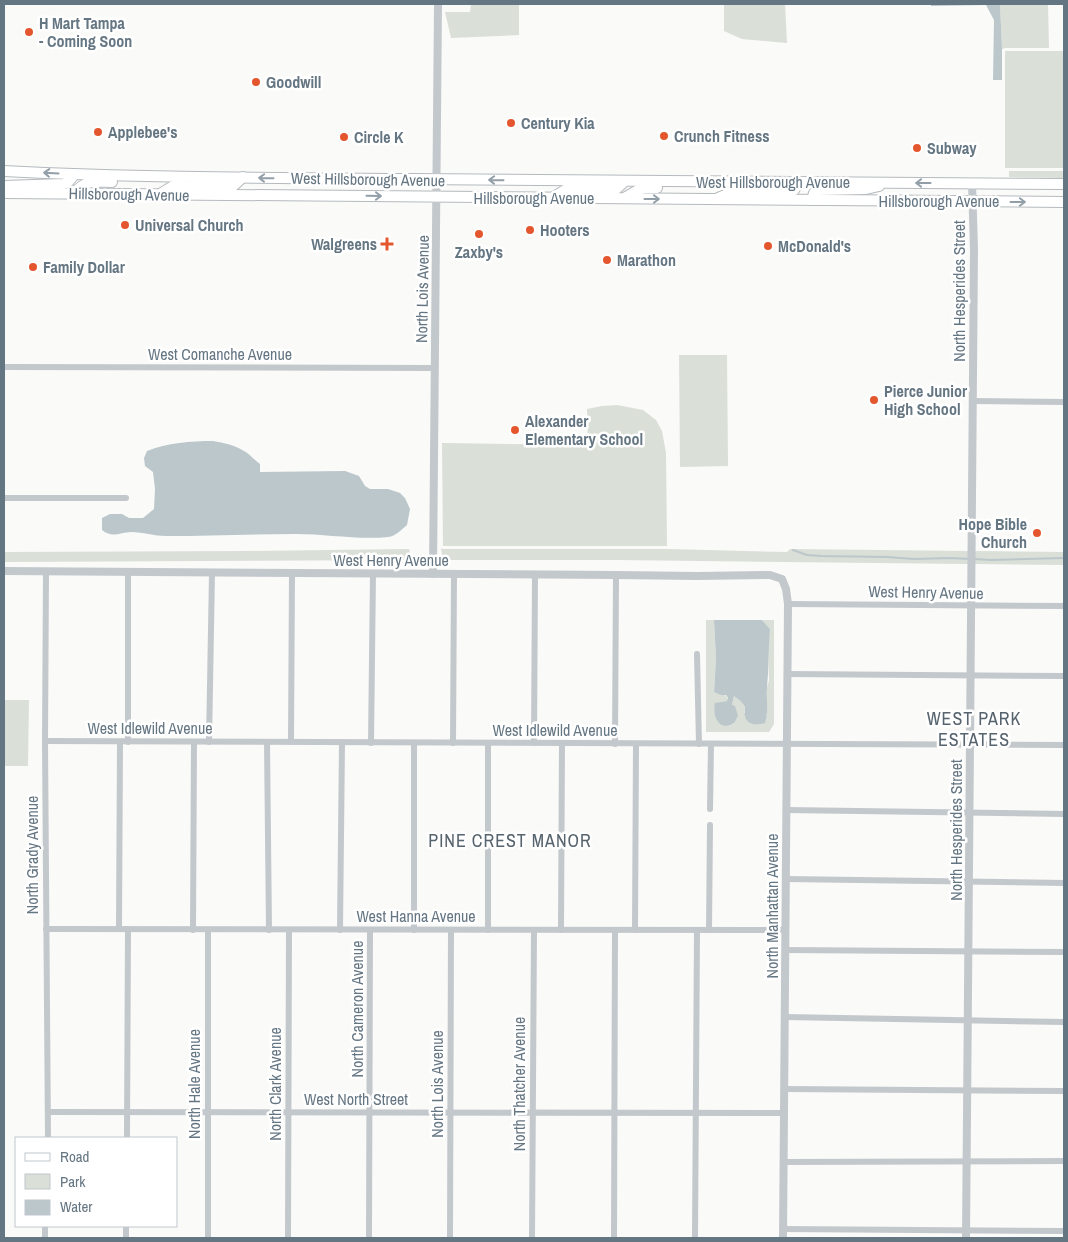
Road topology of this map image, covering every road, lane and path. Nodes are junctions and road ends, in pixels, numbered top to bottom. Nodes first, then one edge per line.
1 (438, 4) edge
2 (4, 171) edge
3 (74, 174) junction
4 (172, 177) junction
5 (243, 177) junction
6 (437, 179) junction
7 (625, 181) junction
8 (708, 182) junction
9 (798, 182) junction
10 (886, 182) junction
11 (972, 183) junction
12 (1064, 184) edge
13 (4, 186) edge
14 (4, 193) edge
15 (74, 193) junction
16 (159, 194) junction
17 (437, 197) junction
18 (551, 198) junction
19 (624, 198) junction
20 (715, 199) junction
21 (812, 200) junction
22 (973, 201) junction
23 (1064, 202) edge
24 (4, 367) edge
25 (435, 368) junction
26 (972, 401) junction
27 (1064, 402) edge
28 (4, 498) edge
29 (126, 498) dead end
30 (4, 571) edge
31 (46, 571) junction
32 (128, 572) junction
33 (212, 573) junction
34 (292, 573) junction
35 (373, 573) junction
36 (433, 574) junction
37 (454, 574) junction
38 (535, 574) junction
39 (616, 574) junction
40 (778, 578) joint
41 (788, 604) junction
42 (972, 606) junction
43 (1064, 606) edge
44 (697, 654) dead end
45 (787, 674) junction
46 (971, 676) junction
47 (1064, 676) edge
48 (45, 741) junction
49 (120, 742) junction
50 (128, 742) junction
51 (194, 742) junction
52 (210, 742) junction
53 (267, 742) junction
54 (291, 742) junction
55 (342, 742) junction
56 (371, 743) junction
57 (414, 743) junction
58 (453, 743) junction
59 (488, 743) junction
60 (534, 743) junction
61 (562, 743) junction
62 (615, 744) junction
63 (636, 744) junction
64 (699, 744) junction
65 (711, 744) junction
66 (786, 744) junction
67 (970, 744) junction
68 (1064, 745) edge
69 (710, 809) dead end
70 (786, 810) junction
71 (970, 813) junction
72 (1064, 814) edge
73 (710, 825) dead end
74 (786, 879) junction
75 (969, 882) junction
76 (1064, 883) edge
77 (46, 929) junction
78 (119, 929) junction
79 (128, 929) junction
80 (193, 930) junction
81 (208, 930) junction
82 (269, 930) junction
83 (289, 930) junction
84 (340, 930) junction
85 (370, 930) junction
86 (414, 930) junction
87 (451, 930) junction
88 (488, 930) junction
89 (534, 930) junction
90 (561, 930) junction
91 (615, 930) junction
92 (635, 930) junction
93 (697, 930) junction
94 (709, 930) junction
95 (785, 930) junction
96 (785, 950) junction
97 (968, 951) junction
98 (1064, 952) edge
99 (785, 1017) junction
100 (968, 1021) junction
101 (1064, 1022) edge
102 (784, 1089) junction
103 (968, 1091) junction
104 (1064, 1091) edge
105 (48, 1112) junction
106 (127, 1112) junction
107 (208, 1112) junction
108 (289, 1112) junction
109 (370, 1113) junction
110 (450, 1113) junction
111 (533, 1113) junction
112 (614, 1113) junction
113 (696, 1113) junction
114 (784, 1113) junction
115 (48, 1137) edge
116 (127, 1137) edge
117 (967, 1160) junction
118 (1064, 1161) edge
119 (783, 1162) junction
120 (783, 1229) junction
121 (1064, 1231) edge
122 (966, 1234) edge
123 (208, 1238) edge
124 (288, 1238) edge
125 (369, 1238) edge
126 (450, 1238) edge
127 (532, 1238) edge
128 (614, 1238) edge
129 (695, 1238) edge
130 (783, 1238) edge

1 - 6 street, North Lois Avenue
3 -> 2 main road, West Hillsborough Avenue
3 - 4 main road, West Hillsborough Avenue
3 - 13 main road
4 - 5 main road, West Hillsborough Avenue
4 - 15 main road
6 -> 5 main road, West Hillsborough Avenue
5 - 16 main road
7 -> 6 main road, West Hillsborough Avenue
6 - 17 street, North Lois Avenue
7 - 8 main road, West Hillsborough Avenue
7 - 18 main road
8 - 9 main road, West Hillsborough Avenue
8 - 19 main road
9 - 10 main road, West Hillsborough Avenue
9 - 20 main road
11 -> 10 main road, West Hillsborough Avenue
10 - 21 main road
11 - 12 main road, Hillsborough Avenue
11 - 22 street, North Hesperides Street
14 - 15 main road, Hillsborough Avenue
15 - 16 main road, Hillsborough Avenue
16 -> 17 main road, Hillsborough Avenue
17 - 18 main road, Hillsborough Avenue
17 - 25 street, North Lois Avenue
18 - 19 main road, Hillsborough Avenue
19 -> 20 main road, Hillsborough Avenue
20 - 21 main road, Hillsborough Avenue
21 - 22 main road, Hillsborough Avenue
22 -> 23 main road, Hillsborough Avenue
22 - 26 street, North Hesperides Street
24 - 25 street, West Comanche Avenue
25 - 36 street, North Lois Avenue
26 - 27 street
26 - 42 street, North Hesperides Street
28 - 29 street
30 - 31 street, West Henry Avenue
31 - 32 street, West Henry Avenue
31 - 48 street, North Grady Avenue
32 - 33 street, West Henry Avenue
32 - 50 street
33 - 34 street, West Henry Avenue
33 - 52 street
34 - 35 street, West Henry Avenue
34 - 54 street
35 - 36 street, West Henry Avenue
35 - 56 street
36 - 37 street, West Henry Avenue
37 - 38 street, West Henry Avenue
37 - 58 street
38 - 39 street, West Henry Avenue
38 - 60 street
39 - 40 street, West Henry Avenue
39 - 62 street
40 - 41 street, North Manhattan Avenue
41 - 42 street, West Henry Avenue
41 - 45 street, North Manhattan Avenue
42 - 43 street, West Henry Avenue
42 - 46 street, North Hesperides Street
44 - 64 street
45 - 46 street
45 - 66 street, North Manhattan Avenue
46 - 47 street
46 - 67 street, North Hesperides Street
48 - 49 street, West Idlewild Avenue
48 - 77 street, North Grady Avenue
49 - 50 street, West Idlewild Avenue
49 - 78 street
50 - 51 street, West Idlewild Avenue
51 - 52 street, West Idlewild Avenue
51 - 80 street
52 - 53 street, West Idlewild Avenue
53 - 54 street, West Idlewild Avenue
53 - 82 street
54 - 55 street, West Idlewild Avenue
55 - 56 street, West Idlewild Avenue
55 - 84 street, North Cameron Avenue
56 - 57 street, West Idlewild Avenue
57 - 58 street, West Idlewild Avenue
57 - 86 street
58 - 59 street, West Idlewild Avenue
59 - 60 street, West Idlewild Avenue
59 - 88 street
60 - 61 street, West Idlewild Avenue
61 - 62 street, West Idlewild Avenue
61 - 90 street
62 - 63 street, West Idlewild Avenue
63 - 64 street, West Idlewild Avenue
63 - 92 street
64 - 65 street, West Idlewild Avenue
65 - 66 street, West Idlewild Avenue
65 - 69 street
66 - 67 street, West Idlewild Avenue
66 - 70 street, North Manhattan Avenue
67 - 68 street, West Idlewild Avenue
67 - 71 street, North Hesperides Street
70 - 71 street
70 - 74 street, North Manhattan Avenue
71 - 72 street
71 - 75 street, North Hesperides Street
73 - 94 street
74 - 75 street
74 - 95 street, North Manhattan Avenue
75 - 76 street
75 - 97 street, North Hesperides Street
77 - 78 street, West Hanna Avenue
77 - 105 street, North Grady Avenue
78 - 79 street, West Hanna Avenue
79 - 80 street, West Hanna Avenue
79 - 106 street
80 - 81 street, West Hanna Avenue
81 - 82 street, West Hanna Avenue
81 - 107 street, North Hale Avenue
82 - 83 street, West Hanna Avenue
83 - 84 street, West Hanna Avenue
83 - 108 street, North Clark Avenue
84 - 85 street, West Hanna Avenue
85 - 86 street, West Hanna Avenue
85 - 109 street, North Cameron Avenue
86 - 87 street, West Hanna Avenue
87 - 88 street, West Hanna Avenue
87 - 110 street, North Lois Avenue
88 - 89 street, West Hanna Avenue
89 - 90 street, West Hanna Avenue
89 - 111 street, North Thatcher Avenue
90 - 91 street, West Hanna Avenue
91 - 92 street, West Hanna Avenue
91 - 112 street
92 - 93 street, West Hanna Avenue
93 - 94 street, West Hanna Avenue
93 - 113 street
94 - 95 street, West Hanna Avenue
95 - 96 street, North Manhattan Avenue
96 - 97 street
96 - 99 street, North Manhattan Avenue
97 - 98 street
97 - 100 street, North Hesperides Street
99 - 100 street
99 - 102 street, North Manhattan Avenue
100 - 101 street
100 - 103 street, North Hesperides Street
102 - 103 street
102 - 114 street, North Manhattan Avenue
103 - 104 street
103 - 117 street, North Hesperides Street
105 - 106 street, West North Street
105 - 115 street, North Grady Avenue
106 - 107 street, West North Street
106 - 116 street
107 - 108 street, West North Street
107 - 123 street, North Hale Avenue
108 - 109 street, West North Street
108 - 124 street, North Clark Avenue
109 - 110 street, West North Street
109 - 125 street, North Cameron Avenue
110 - 111 street, West North Street
110 - 126 street, North Lois Avenue
111 - 112 street, West North Street
111 - 127 street, North Thatcher Avenue
112 - 113 street, West North Street
112 - 128 street
113 - 114 street, West North Street
113 - 129 street
114 - 119 street, North Manhattan Avenue
117 - 118 street
117 - 119 street
117 - 122 street, North Hesperides Street
119 - 120 street, North Manhattan Avenue
120 - 122 street
120 - 130 street, North Manhattan Avenue
121 - 122 street

